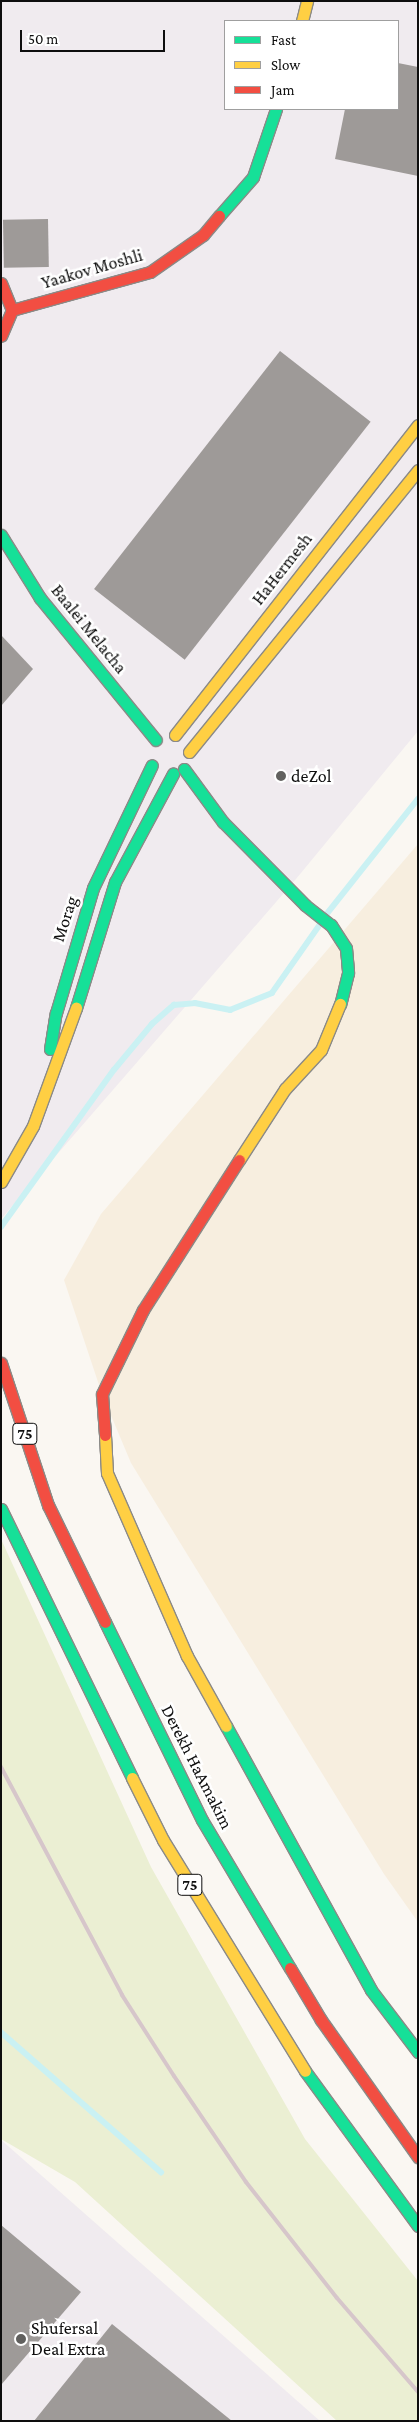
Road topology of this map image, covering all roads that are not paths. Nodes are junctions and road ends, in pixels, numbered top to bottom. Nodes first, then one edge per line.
1 (307, 1) edge
2 (302, 20) edge
3 (276, 110) edge
4 (1, 283) edge
5 (12, 310) junction
6 (1, 336) edge
7 (418, 425) edge
8 (418, 470) edge
9 (1, 535) edge
10 (175, 735) junction
11 (156, 740) junction
12 (190, 752) junction
13 (152, 765) junction
14 (184, 769) junction
15 (172, 774) junction
16 (43, 1095) junction
17 (1, 1182) edge
18 (1, 1363) edge
19 (1, 1509) edge
20 (418, 2052) edge
21 (418, 2157) edge
22 (418, 2226) edge

1 - 2 main road
3 - 5 main road, Yaakov Moshli
4 - 5 main road
5 - 6 main road
7 - 10 main road, HaHermesh
8 - 12 main road
9 - 11 main road, Baalei Melacha
10 - 11 main road
10 - 12 main road
11 - 13 main road
12 - 14 main road
13 - 15 main road
13 - 16 main road, Morag
14 - 15 main road
14 - 20 main road
15 - 16 main road, Morag
16 - 17 main road, Morag
18 - 21 main road, Derekh HaAmakim / 75
19 - 22 main road, 75

